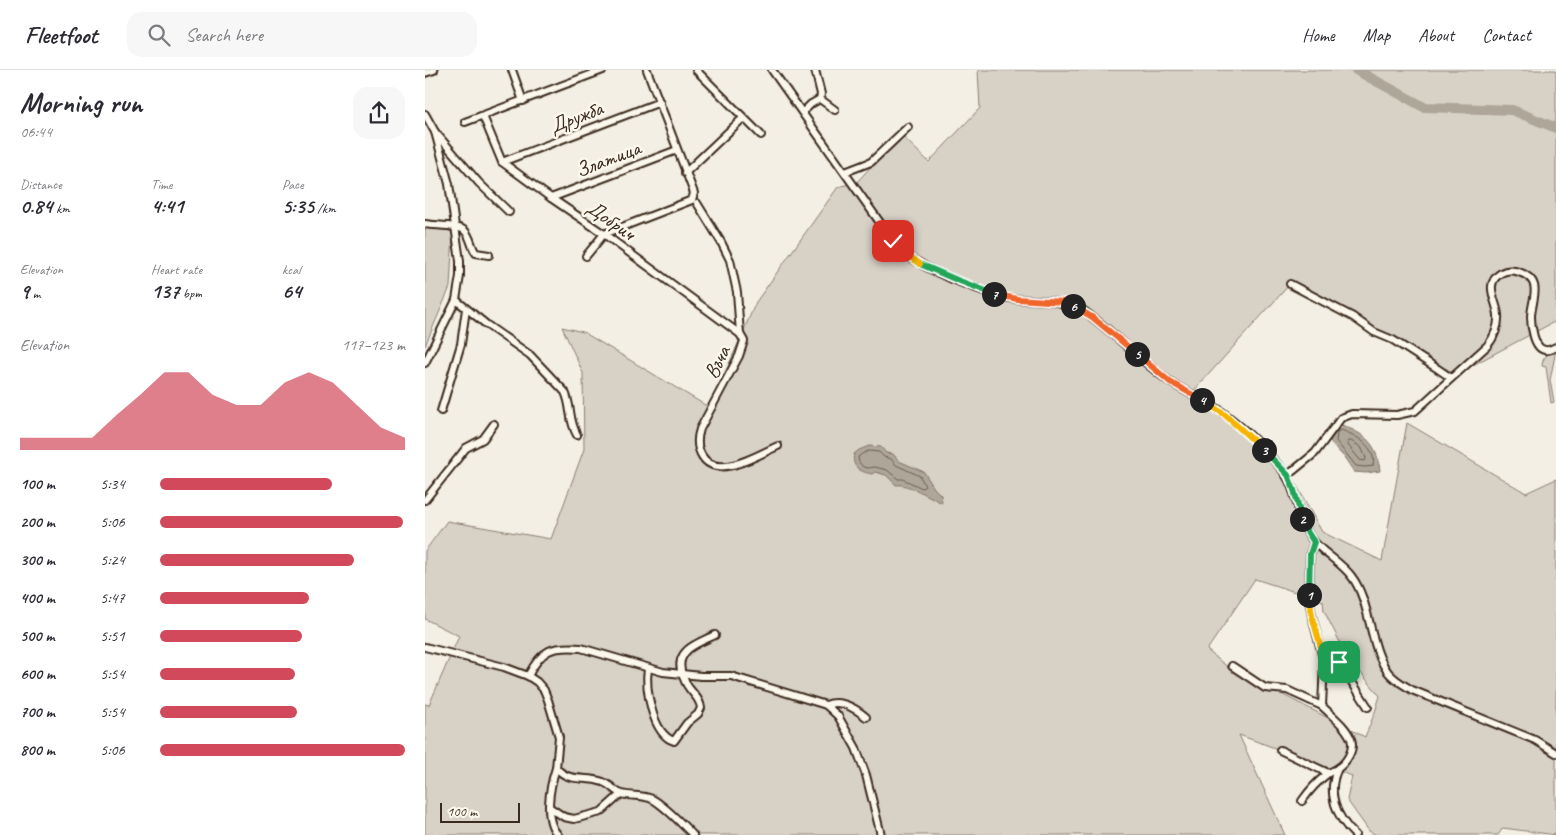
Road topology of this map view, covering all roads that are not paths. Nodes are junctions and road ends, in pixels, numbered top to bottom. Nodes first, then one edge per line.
1 (434, 70) edge
2 (511, 70) edge
3 (603, 70) edge
4 (647, 70) edge
5 (696, 70) edge
6 (772, 70) edge
7 (815, 70) edge
8 (425, 73) edge
9 (820, 99) junction
10 (523, 101) junction
11 (660, 102) junction
12 (835, 110) dead end
13 (803, 112) junction
14 (425, 114) edge
15 (483, 116) junction
16 (743, 118) junction
17 (465, 122) dead end
18 (908, 126) dead end
19 (435, 132) junction
20 (761, 135) dead end
21 (677, 150) junction
22 (502, 162) junction
23 (845, 172) junction
24 (685, 173) junction
25 (551, 198) junction
26 (695, 200) junction
27 (509, 212) dead end
28 (425, 224) edge
29 (455, 226) junction
30 (604, 234) junction
31 (489, 255) dead end
32 (586, 256) dead end
33 (1290, 284) dead end
34 (455, 300) junction
35 (466, 309) junction
36 (740, 334) junction
37 (1556, 348) edge
38 (425, 363) edge
39 (1451, 378) junction
40 (441, 411) dead end
41 (494, 424) dead end
42 (577, 435) dead end
43 (778, 446) dead end
44 (1288, 475) junction
45 (425, 500) edge
46 (1314, 542) junction
47 (715, 636) dead end
48 (425, 647) edge
49 (1322, 651) junction
50 (1232, 666) dead end
51 (648, 668) junction
52 (682, 674) junction
53 (528, 676) junction
54 (826, 705) junction
55 (1322, 706) junction
56 (1368, 708) dead end
57 (866, 717) dead end
58 (1280, 750) dead end
59 (1556, 754) edge
60 (556, 768) junction
61 (1338, 768) junction
62 (1328, 773) junction
63 (621, 794) junction
64 (1301, 800) dead end
65 (549, 808) junction
66 (555, 833) edge
67 (693, 835) edge
68 (881, 835) edge
69 (1355, 835) edge

1 - 8 street
2 - 10 street
3 - 10 street
4 - 11 street, Въча
5 - 16 street
6 - 13 street
7 - 9 street
9 - 12 street
9 - 13 street
10 - 15 street
11 - 21 street, Въча
11 - 22 street, Дружба
13 - 23 street
14 - 19 street
15 - 17 street
15 - 22 street
16 - 20 street
16 - 24 street
18 - 23 street
19 - 27 street
19 - 29 street
21 - 24 street, Въча
21 - 25 street, Златица
22 - 25 street, Добрич
23 - 44 street
24 - 26 street, Въча
25 - 30 street, Добрич
26 - 30 street
26 - 36 street, Въча
28 - 29 street
29 - 31 street
29 - 34 street
30 - 32 street
30 - 36 street, Добрич
33 - 39 street
34 - 35 street
34 - 38 street
35 - 40 street
35 - 42 street
36 - 43 street, Въча
37 - 39 street
39 - 44 street
41 - 45 street
44 - 46 street
46 - 49 street
46 - 59 street
47 - 52 street
48 - 53 street
49 - 55 street
49 - 56 street
50 - 55 street
51 - 52 street
51 - 52 street
51 - 53 street
52 - 54 street
53 - 60 street
54 - 57 street
54 - 68 street
55 - 61 street
58 - 62 street
60 - 63 street
60 - 65 street
61 - 62 street
61 - 69 street
62 - 64 street
63 - 65 street
63 - 67 street
65 - 66 street

